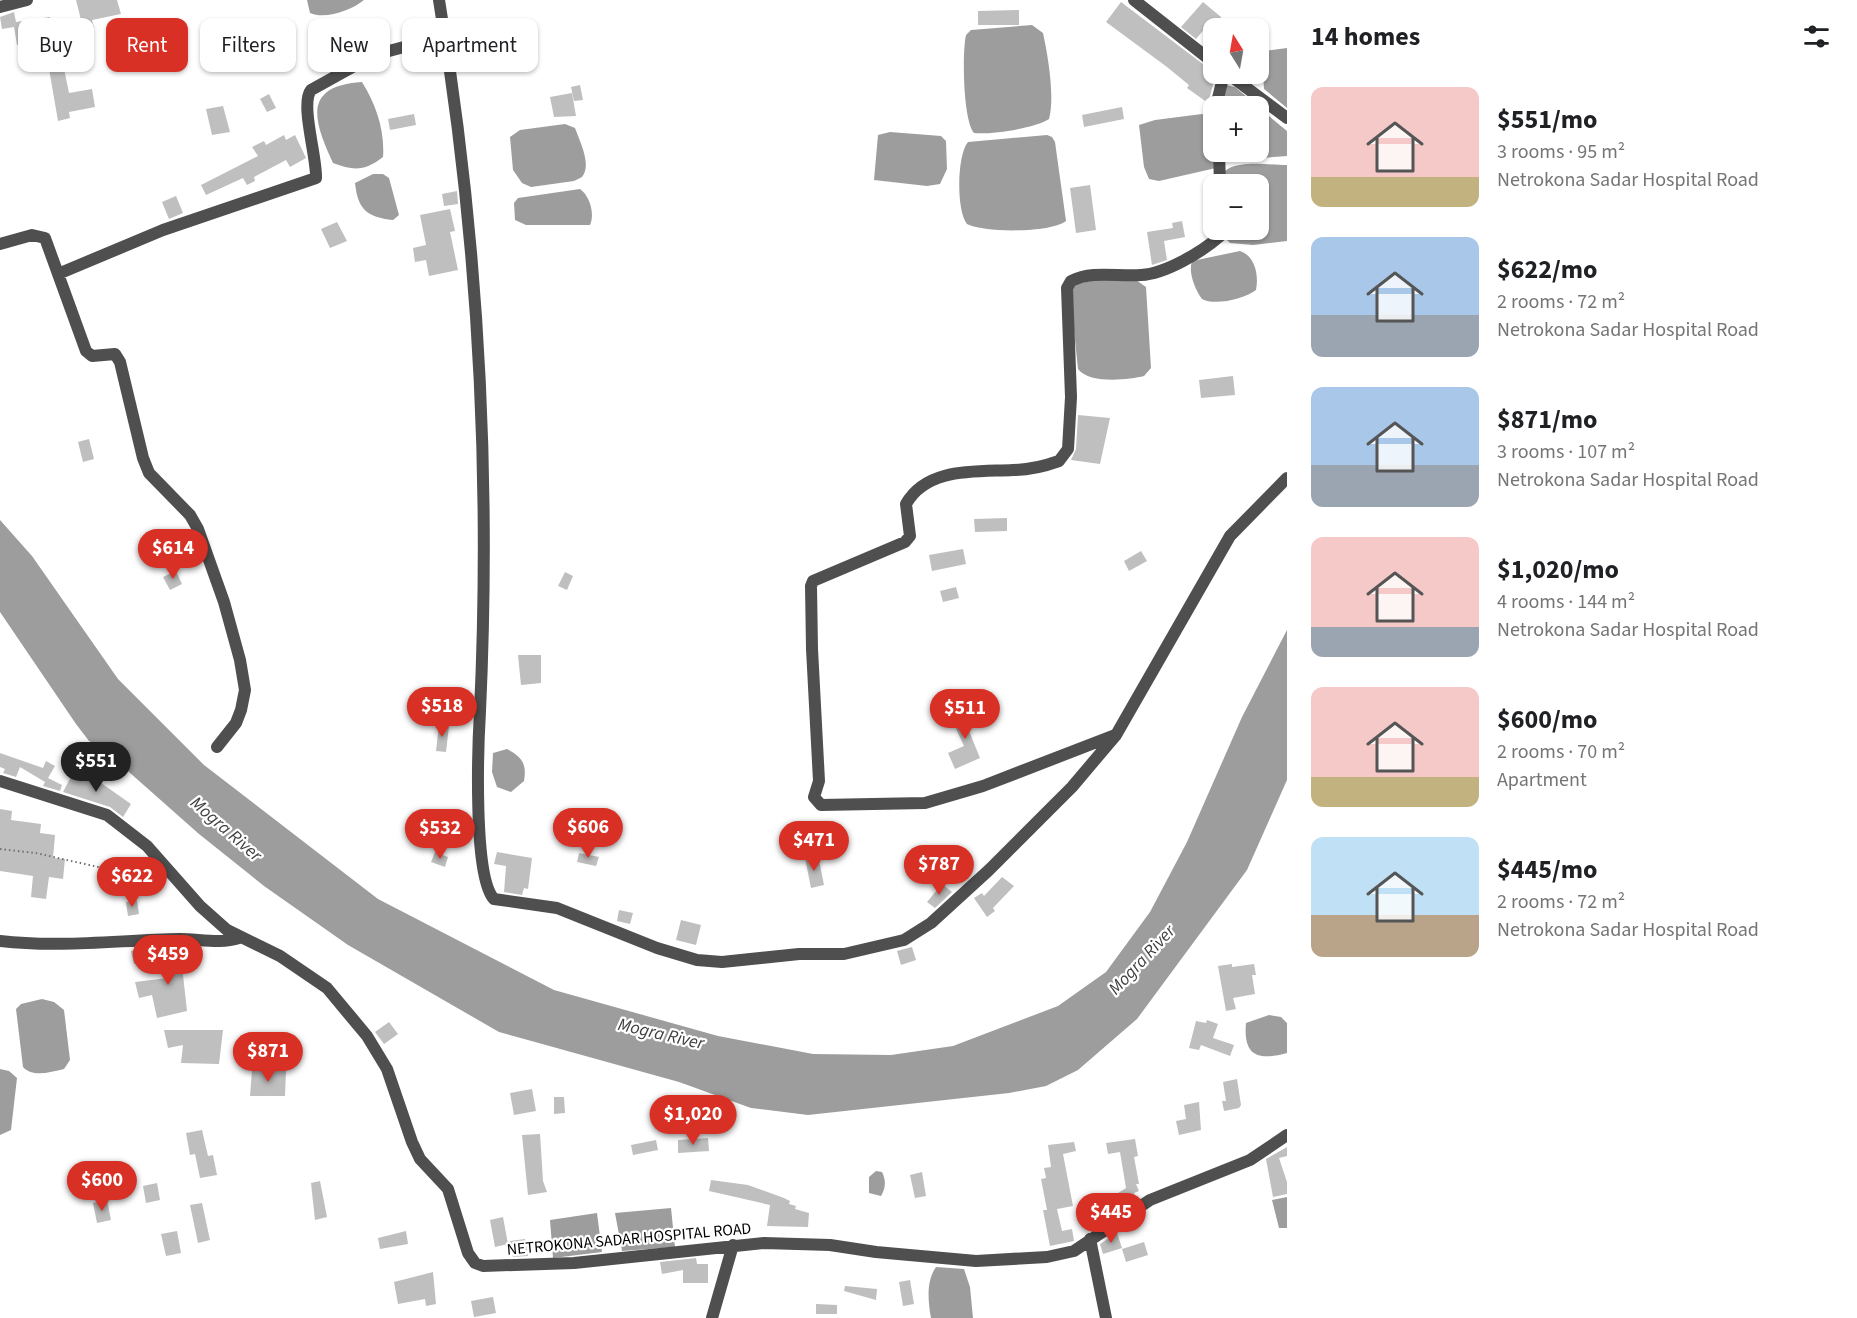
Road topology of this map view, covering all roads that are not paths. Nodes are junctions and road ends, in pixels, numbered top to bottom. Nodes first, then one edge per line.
1 (27, 0) edge
2 (439, 0) edge
3 (1134, 0) edge
4 (0, 8) edge
5 (442, 18) edge
6 (402, 48) edge
7 (1203, 54) edge
8 (451, 72) edge
9 (1240, 84) edge
10 (1287, 118) edge
11 (1216, 240) edge
12 (0, 244) edge
13 (58, 274) junction
14 (1287, 478) edge
15 (1116, 735) junction
16 (217, 747) dead end
17 (0, 781) edge
18 (239, 938) junction
19 (0, 941) edge
20 (1287, 1135) edge
21 (1090, 1239) junction
22 (733, 1245) junction
23 (712, 1318) edge
24 (1106, 1318) edge

1 - 4 street
2 - 5 street
3 - 7 street
6 - 13 street
8 - 15 street
9 - 10 street
11 - 15 street
12 - 13 street
13 - 16 street
14 - 15 street
17 - 18 street, NETROKONA SADAR HOSPITAL ROAD
18 - 19 street
18 - 22 street, NETROKONA SADAR HOSPITAL ROAD
20 - 21 street, NETROKONA SADAR HOSPITAL ROAD
21 - 22 street, NETROKONA SADAR HOSPITAL ROAD
21 - 24 street
22 - 23 street

